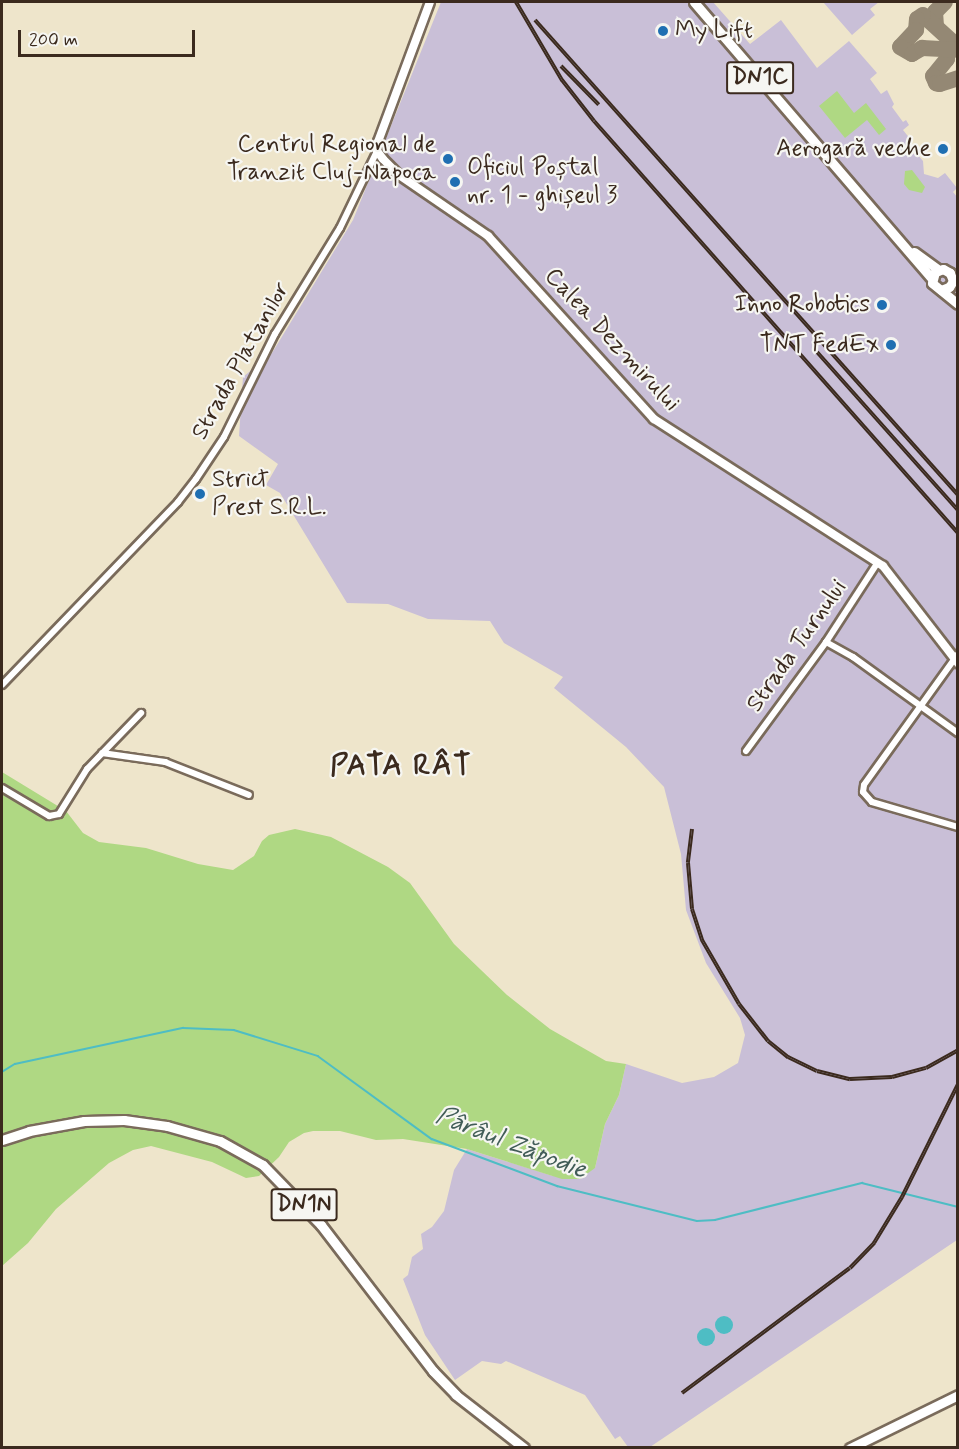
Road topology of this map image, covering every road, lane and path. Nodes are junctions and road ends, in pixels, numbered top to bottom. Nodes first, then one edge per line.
1 (430, 2) edge
2 (694, 2) edge
3 (377, 151) junction
4 (907, 247) junction
5 (939, 270) junction
6 (932, 279) junction
7 (951, 284) junction
8 (941, 290) junction
9 (957, 297) edge
10 (957, 304) edge
11 (879, 562) junction
12 (826, 642) junction
13 (956, 659) edge
14 (2, 685) edge
15 (921, 706) junction
16 (141, 712) dead end
17 (957, 733) edge
18 (746, 751) dead end
19 (102, 753) junction
20 (2, 788) edge
21 (249, 795) dead end
22 (957, 827) edge
23 (2, 1140) edge
24 (957, 1395) edge
25 (524, 1448) edge
26 (850, 1448) edge

1 - 3 main road, Strada Platanilor
2 - 4 main road, DN1C
3 - 11 main road, Calea Dezmirului
3 - 14 street, Strada Platanilor
4 - 5 main road, DN1C
4 - 6 main road, DN1C
5 - 6 main road
5 - 7 main road, DN1C
6 - 8 main road, DN1C
7 - 8 main road
7 - 9 main road, DN1C
8 - 10 main road, DN1C
11 - 12 street, Strada Turnului
11 - 13 main road, Calea Dezmirului
12 - 15 street
12 - 18 street, Strada Turnului
13 - 15 street
15 - 17 street
15 - 22 street
16 - 19 street
19 - 20 street
19 - 21 street
23 - 25 main road, DN1N
24 - 26 main road

